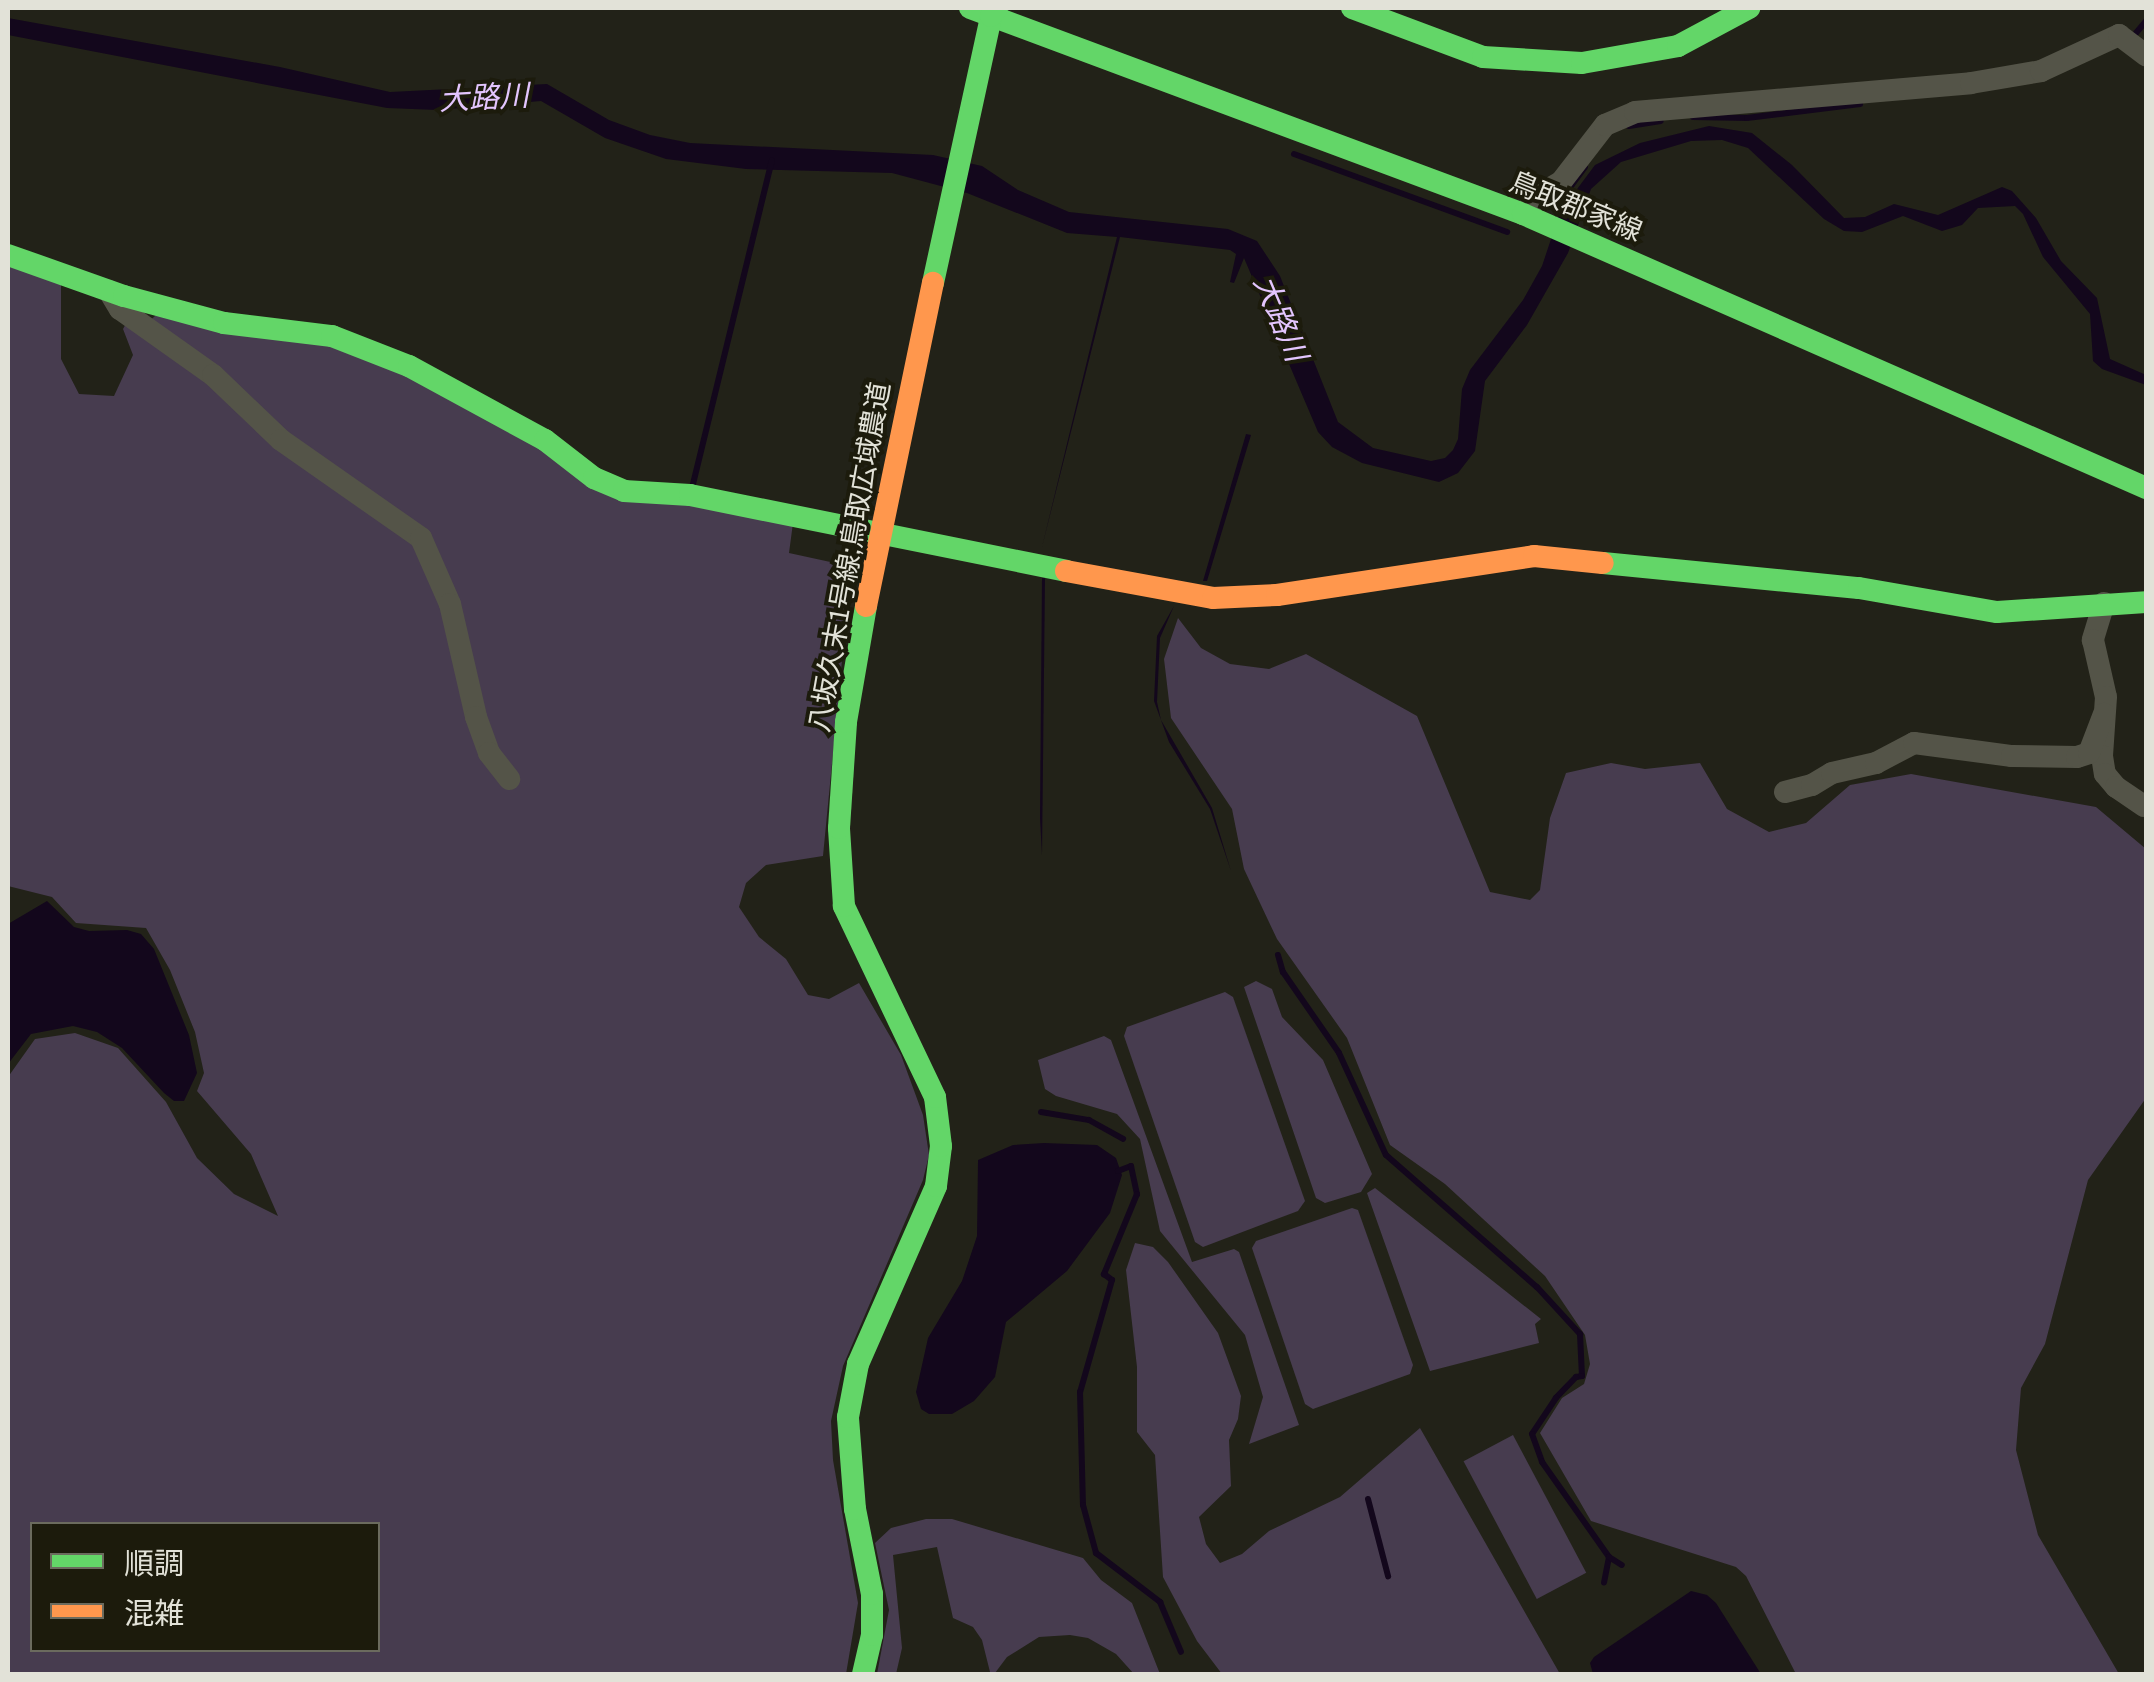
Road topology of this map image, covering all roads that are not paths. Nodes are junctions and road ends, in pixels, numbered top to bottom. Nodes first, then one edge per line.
1 (1352, 8) edge
2 (1750, 8) edge
3 (986, 10) edge
4 (2146, 54) edge
5 (1523, 214) junction
6 (8, 255) edge
7 (109, 290) junction
8 (2146, 488) edge
9 (878, 536) junction
10 (2146, 602) edge
11 (2104, 603) junction
12 (2104, 714) junction
13 (509, 779) dead end
14 (1785, 792) dead end
15 (2144, 806) dead end
16 (863, 1674) edge

1 - 2 street
3 - 5 street, 鳥取郡家線
3 - 9 street, 八坂久末1号線;鳥取広域農道
4 - 5 street
5 - 8 street, 鳥取郡家線
6 - 7 street
7 - 9 street
7 - 13 street
9 - 11 street
9 - 16 street, 八坂久末1号線;鳥取広域農道
10 - 11 street
11 - 12 street
12 - 14 street
12 - 15 street

